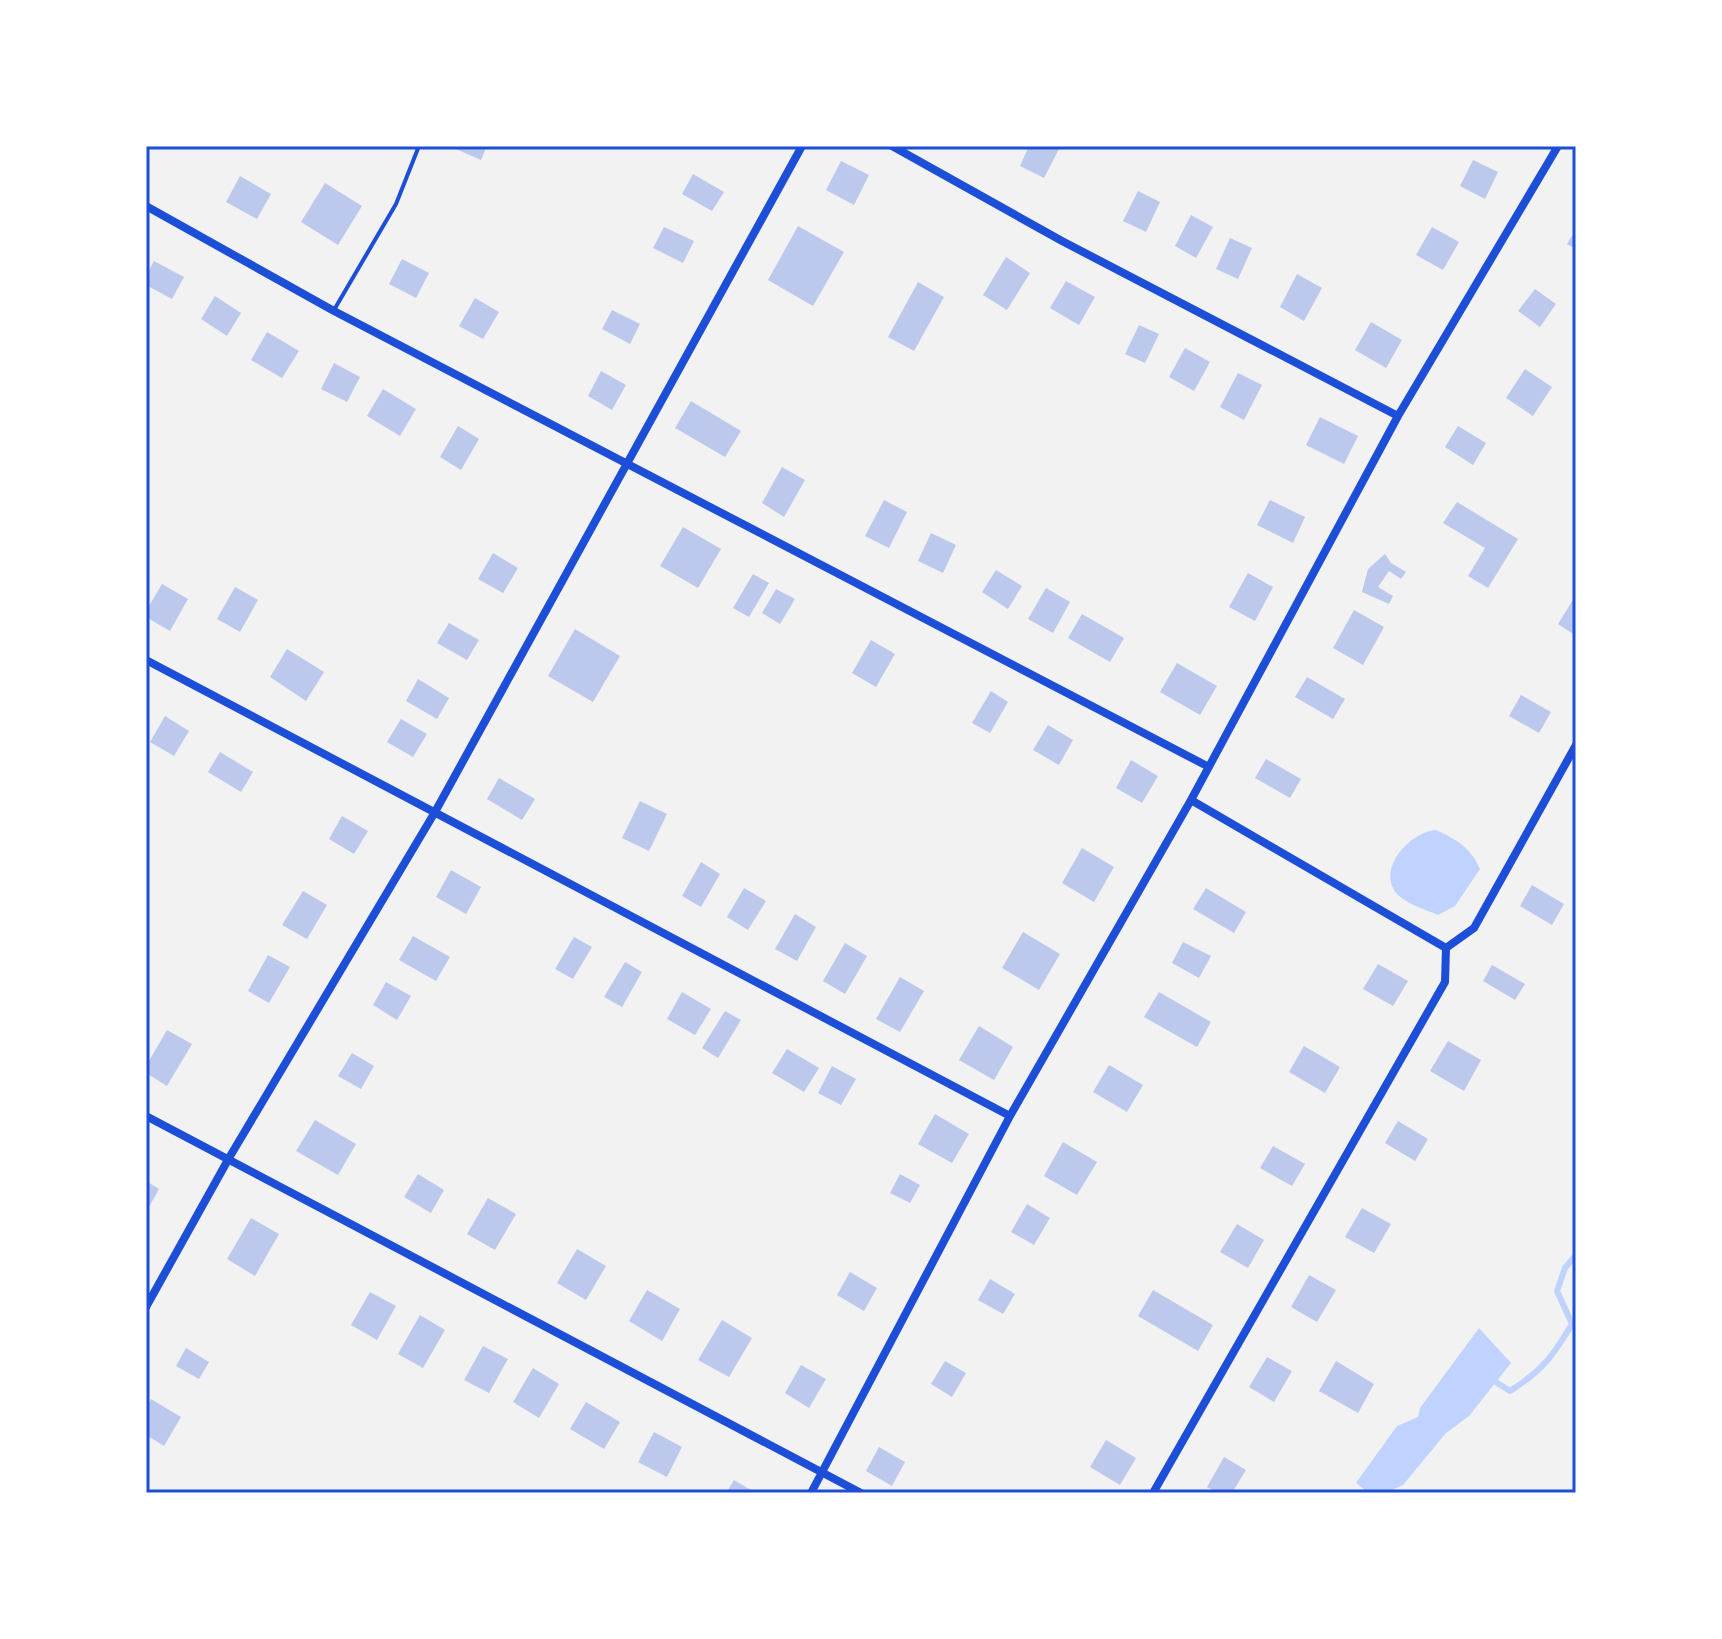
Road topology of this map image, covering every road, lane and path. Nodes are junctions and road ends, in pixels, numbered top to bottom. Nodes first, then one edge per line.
1 (419, 146) edge
2 (802, 146) edge
3 (892, 146) edge
4 (1558, 146) edge
5 (146, 206) edge
6 (334, 311) junction
7 (1398, 416) junction
8 (628, 461) junction
9 (146, 660) edge
10 (1576, 745) edge
11 (1209, 767) junction
12 (1191, 800) junction
13 (435, 812) junction
14 (1446, 948) junction
15 (146, 1116) edge
16 (1010, 1116) junction
17 (229, 1158) junction
18 (146, 1307) edge
19 (822, 1473) junction
20 (811, 1493) edge
21 (861, 1493) edge
22 (1153, 1493) edge

1 - 6 lane
2 - 8 street
3 - 7 street
4 - 7 street
5 - 6 street
6 - 8 street
7 - 11 street
8 - 11 street
8 - 13 street
9 - 13 street
10 - 14 street
11 - 12 street
12 - 14 street
12 - 16 street
13 - 16 street
13 - 17 street
14 - 22 street
15 - 17 street
16 - 19 street
17 - 18 street
17 - 19 street
19 - 20 street
19 - 21 street

